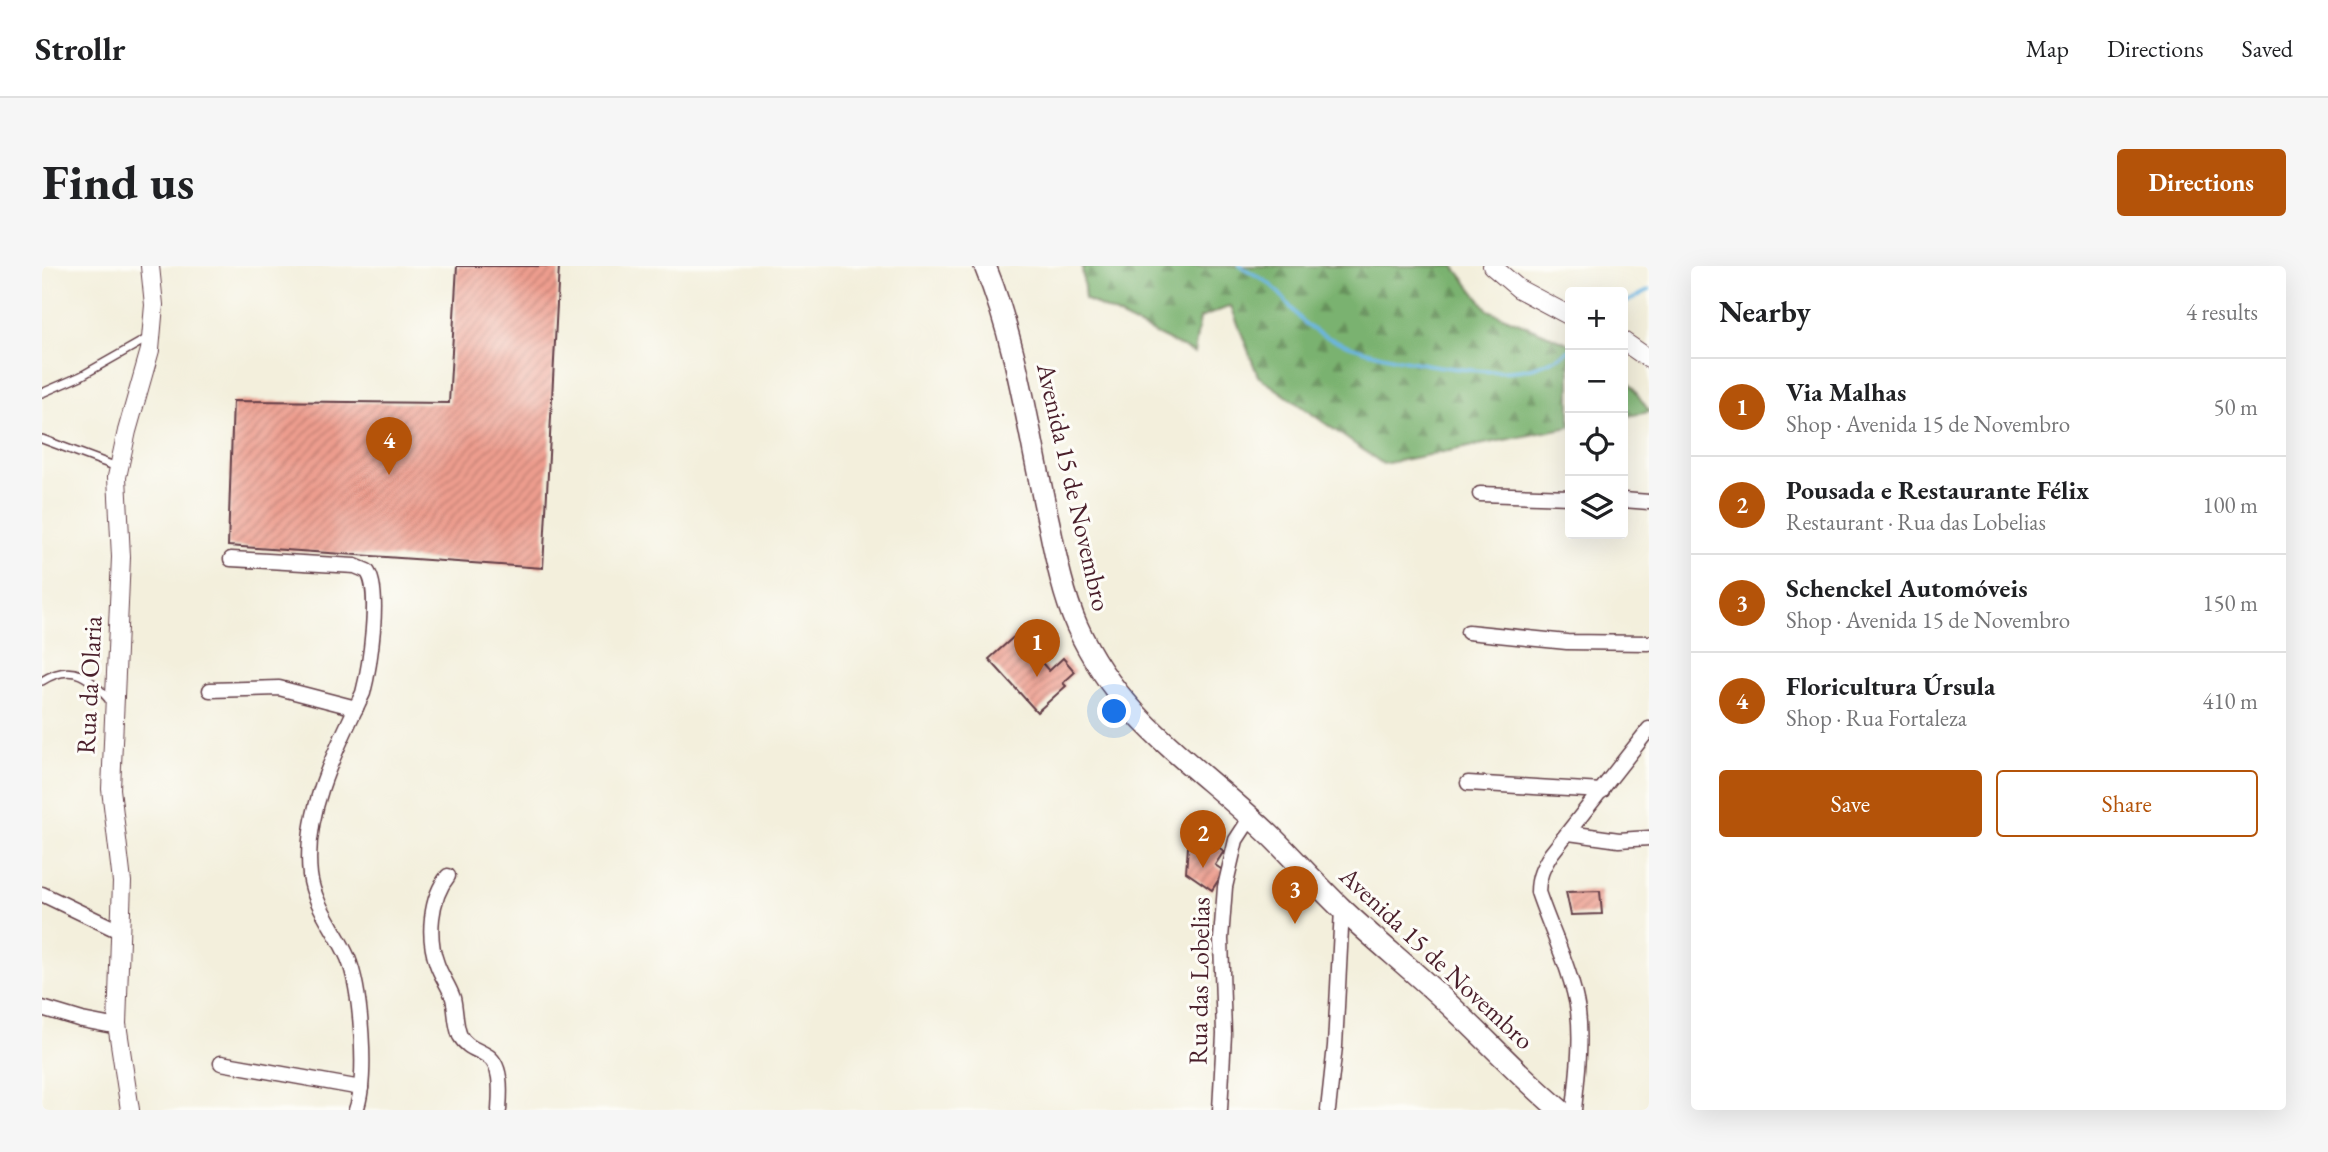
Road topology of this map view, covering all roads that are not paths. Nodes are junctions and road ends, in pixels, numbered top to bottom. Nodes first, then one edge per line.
1 (150, 266) edge
2 (985, 266) edge
3 (1492, 266) edge
4 (1565, 313) edge
5 (152, 336) junction
6 (1628, 344) edge
7 (1649, 359) edge
8 (42, 393) edge
9 (42, 439) edge
10 (118, 467) junction
11 (1480, 494) dead end
12 (1565, 497) edge
13 (1628, 500) edge
14 (1649, 502) edge
15 (231, 559) dead end
16 (1468, 632) dead end
17 (1649, 643) edge
18 (42, 681) edge
19 (210, 691) dead end
20 (113, 705) junction
21 (356, 708) junction
22 (1649, 729) edge
23 (1468, 783) dead end
24 (1602, 790) junction
25 (1251, 817) junction
26 (1569, 833) junction
27 (1649, 838) edge
28 (448, 876) dead end
29 (42, 894) edge
30 (1342, 909) junction
31 (121, 932) junction
32 (42, 1008) edge
33 (118, 1027) junction
34 (221, 1063) dead end
35 (361, 1088) junction
36 (130, 1110) edge
37 (356, 1110) edge
38 (499, 1110) edge
39 (1220, 1110) edge
40 (1328, 1110) edge
41 (1560, 1110) edge
42 (1573, 1110) edge

1 - 5 street, Rua da Olaria
2 - 25 main road, Avenida 15 de Novembro
3 - 4 street
5 - 8 lane
5 - 10 street, Rua da Olaria
6 - 7 street
9 - 10 lane
10 - 20 street, Rua da Olaria
11 - 12 street
13 - 14 street
15 - 21 street
16 - 17 street
18 - 20 lane
19 - 21 street
20 - 31 street, Rua da Olaria
21 - 35 street
22 - 24 street
23 - 24 street
24 - 26 street
25 - 30 main road, Avenida 15 de Novembro
25 - 39 street, Rua das Lobelias
26 - 27 street
26 - 42 street
28 - 38 street
29 - 31 street
30 - 40 street
30 - 41 main road, Avenida 15 de Novembro
31 - 33 street, Rua da Olaria
32 - 33 street
33 - 36 street, Rua da Olaria
34 - 35 street
35 - 37 street

